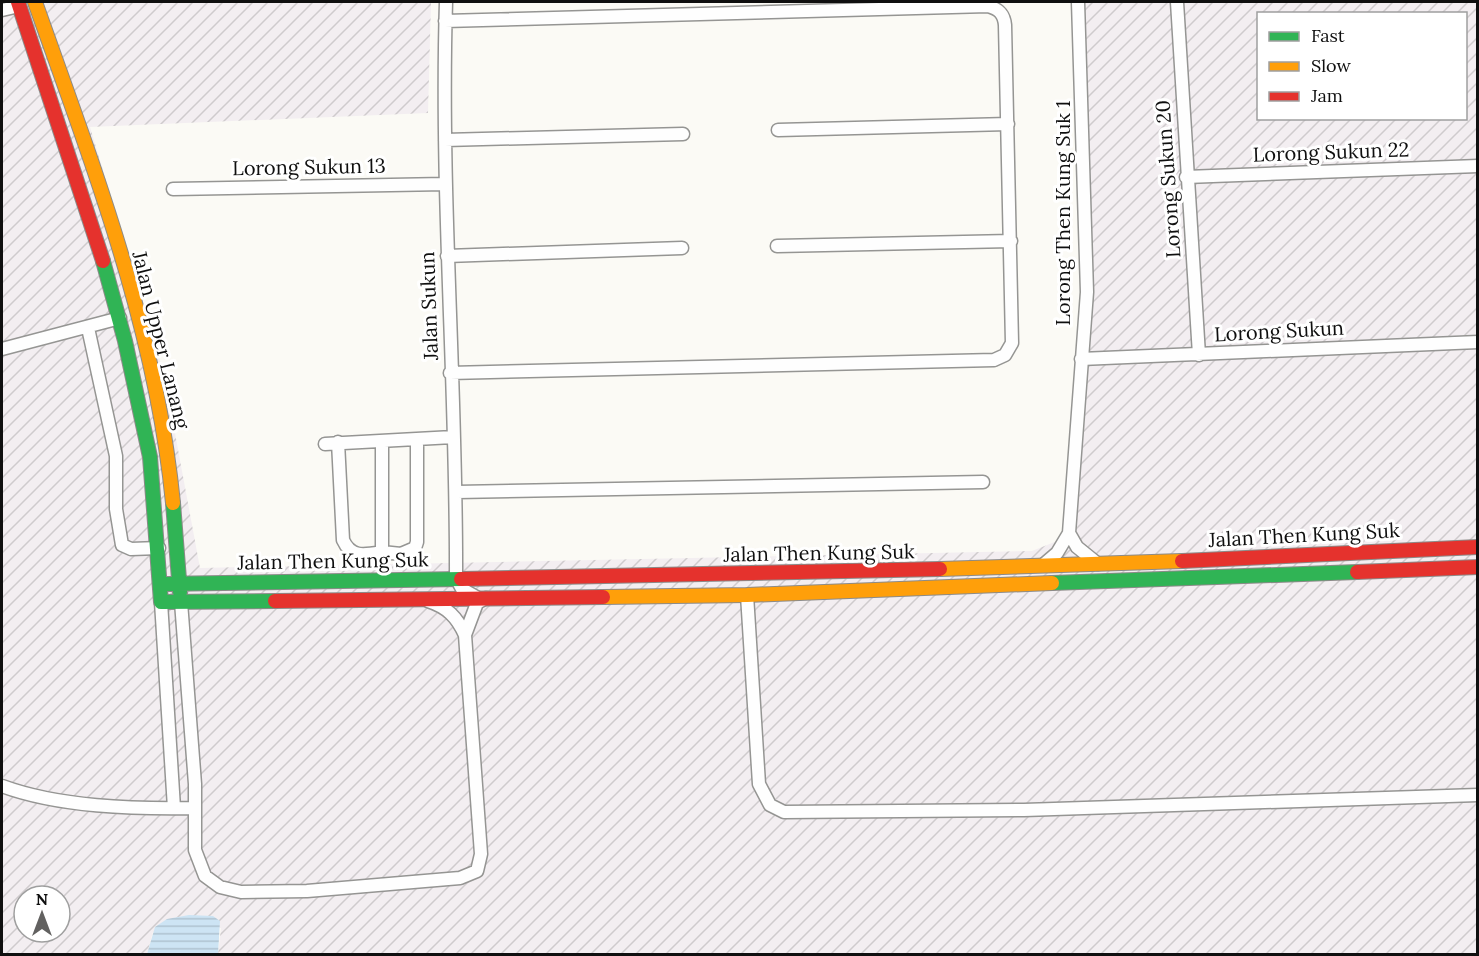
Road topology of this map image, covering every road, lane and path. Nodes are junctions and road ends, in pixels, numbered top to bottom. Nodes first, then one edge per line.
1 (35, 2) edge
2 (446, 2) edge
3 (1078, 2) edge
4 (1177, 2) edge
5 (18, 4) edge
6 (2, 10) edge
7 (445, 21) junction
8 (1008, 124) junction
9 (778, 130) dead end
10 (683, 134) dead end
11 (445, 140) junction
12 (1478, 166) edge
13 (1186, 177) junction
14 (445, 184) junction
15 (173, 189) dead end
16 (1011, 241) junction
17 (777, 246) dead end
18 (682, 248) dead end
19 (447, 256) junction
20 (120, 318) junction
21 (88, 328) junction
22 (1478, 342) edge
23 (2, 349) edge
24 (1199, 355) junction
25 (1082, 358) junction
26 (450, 373) junction
27 (453, 437) junction
28 (417, 440) junction
29 (382, 441) junction
30 (983, 482) dead end
31 (457, 492) junction
32 (1070, 533) junction
33 (1478, 547) edge
34 (159, 548) junction
35 (382, 552) junction
36 (1099, 565) junction
37 (1043, 566) junction
38 (1478, 567) edge
39 (772, 574) junction
40 (710, 575) junction
41 (456, 578) junction
42 (160, 584) junction
43 (179, 584) junction
44 (747, 595) junction
45 (482, 598) junction
46 (419, 599) junction
47 (161, 602) junction
48 (181, 602) junction
49 (465, 635) junction
50 (2, 786) edge
51 (1478, 795) edge
52 (174, 808) junction
53 (194, 808) junction

1 - 43 street, Jalan Upper Lanang
2 - 7 street, Jalan Sukun
3 - 25 street, Lorong Then Kung Suk 1
4 - 13 street, Lorong Sukun 20
5 - 6 street
5 - 20 street, Jalan Upper Lanang
7 - 8 street
7 - 11 street, Jalan Sukun
8 - 9 street
8 - 16 street
10 - 11 street
11 - 14 street, Jalan Sukun
12 - 13 street, Lorong Sukun 22
13 - 24 street, Lorong Sukun 20
14 - 15 street, Lorong Sukun 13
14 - 19 street, Jalan Sukun
16 - 17 street
16 - 26 street
18 - 19 street
19 - 26 street, Jalan Sukun
20 - 21 street
20 - 34 street, Jalan Upper Lanang
21 - 23 street
21 - 34 street
22 - 24 street, Lorong Sukun
24 - 25 street, Lorong Sukun
25 - 32 street, Lorong Then Kung Suk 1
26 - 27 street, Jalan Sukun
27 - 28 street
27 - 31 street, Jalan Sukun
28 - 29 street
28 - 35 street
29 - 35 street
29 - 35 street
30 - 31 street
31 - 41 street, Jalan Sukun
32 - 36 street
32 - 37 street
33 - 36 street, Jalan Then Kung Suk
34 - 42 street, Jalan Upper Lanang
36 - 37 street, Jalan Then Kung Suk
37 - 39 street, Jalan Then Kung Suk
38 - 44 street, Jalan Then Kung Suk
39 - 40 street, Jalan Then Kung Suk
39 - 44 street
40 - 41 street, Jalan Then Kung Suk
40 - 44 street
41 - 43 street, Jalan Then Kung Suk
41 - 45 street
42 - 43 street, Jalan Then Kung Suk
42 - 47 street, Jalan Upper Lanang
43 - 48 street, Jalan Upper Lanang
44 - 45 street, Jalan Then Kung Suk
44 - 51 street
45 - 46 street, Jalan Then Kung Suk
45 - 49 street
46 - 48 street, Jalan Then Kung Suk
46 - 49 street
47 - 48 street, Jalan Then Kung Suk
47 - 52 street, Jalan Upper Lanang
48 - 53 street, Jalan Upper Lanang
49 - 53 street, Jalan Upper Lanang
50 - 52 street
52 - 53 street

